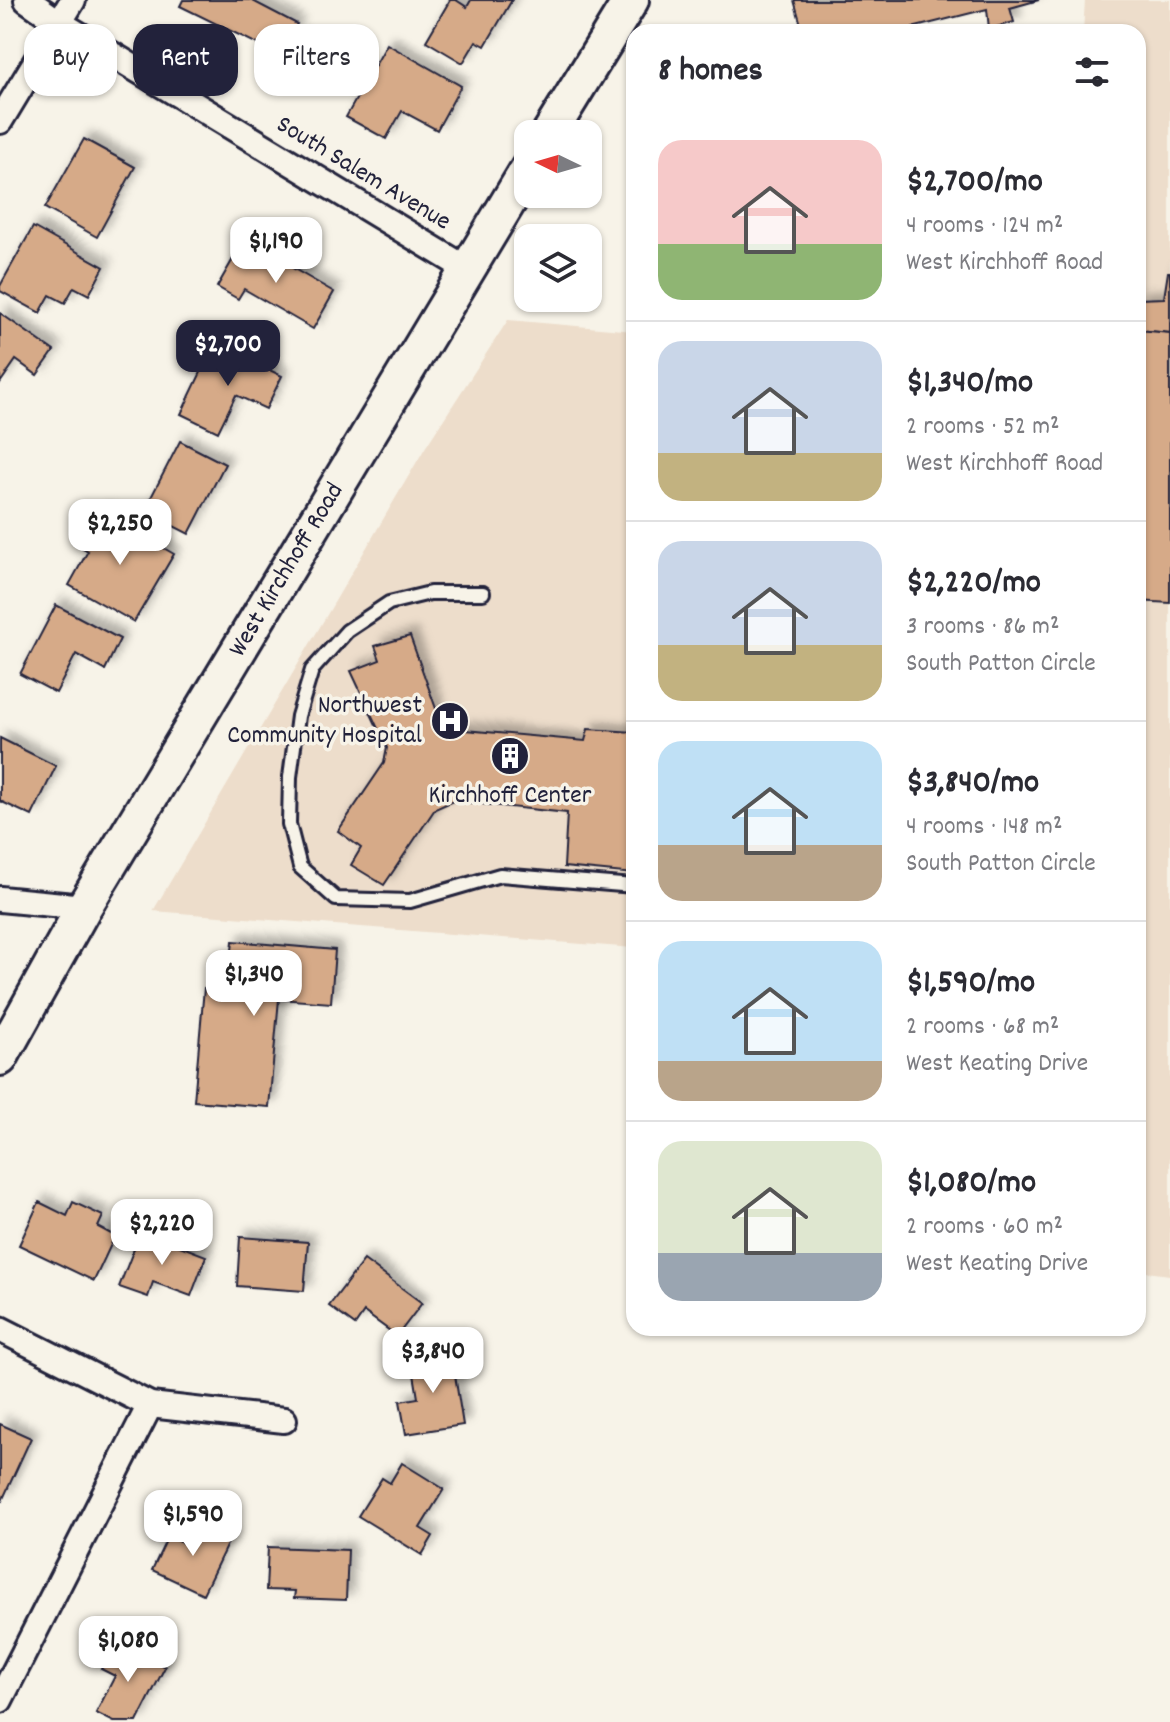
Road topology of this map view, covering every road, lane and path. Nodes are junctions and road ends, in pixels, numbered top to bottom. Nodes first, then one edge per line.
1 (27, 0) edge
2 (73, 0) edge
3 (631, 0) edge
4 (60, 23) junction
5 (558, 120) edge
6 (0, 121) edge
7 (514, 192) edge
8 (467, 269) junction
9 (483, 593) dead end
10 (626, 885) edge
11 (0, 899) edge
12 (84, 907) junction
13 (0, 1058) edge
14 (0, 1329) edge
15 (150, 1405) junction
16 (284, 1420) dead end
17 (0, 1700) edge

1 - 4 street, South Salem Avenue
2 - 4 street
3 - 5 main road
4 - 6 street
4 - 8 street, South Salem Avenue
7 - 8 main road, West Kirchhoff Road
8 - 12 main road, West Kirchhoff Road
9 - 10 lane
11 - 12 street
12 - 13 main road, West Kirchhoff Road
14 - 15 street
15 - 16 street
15 - 17 street

